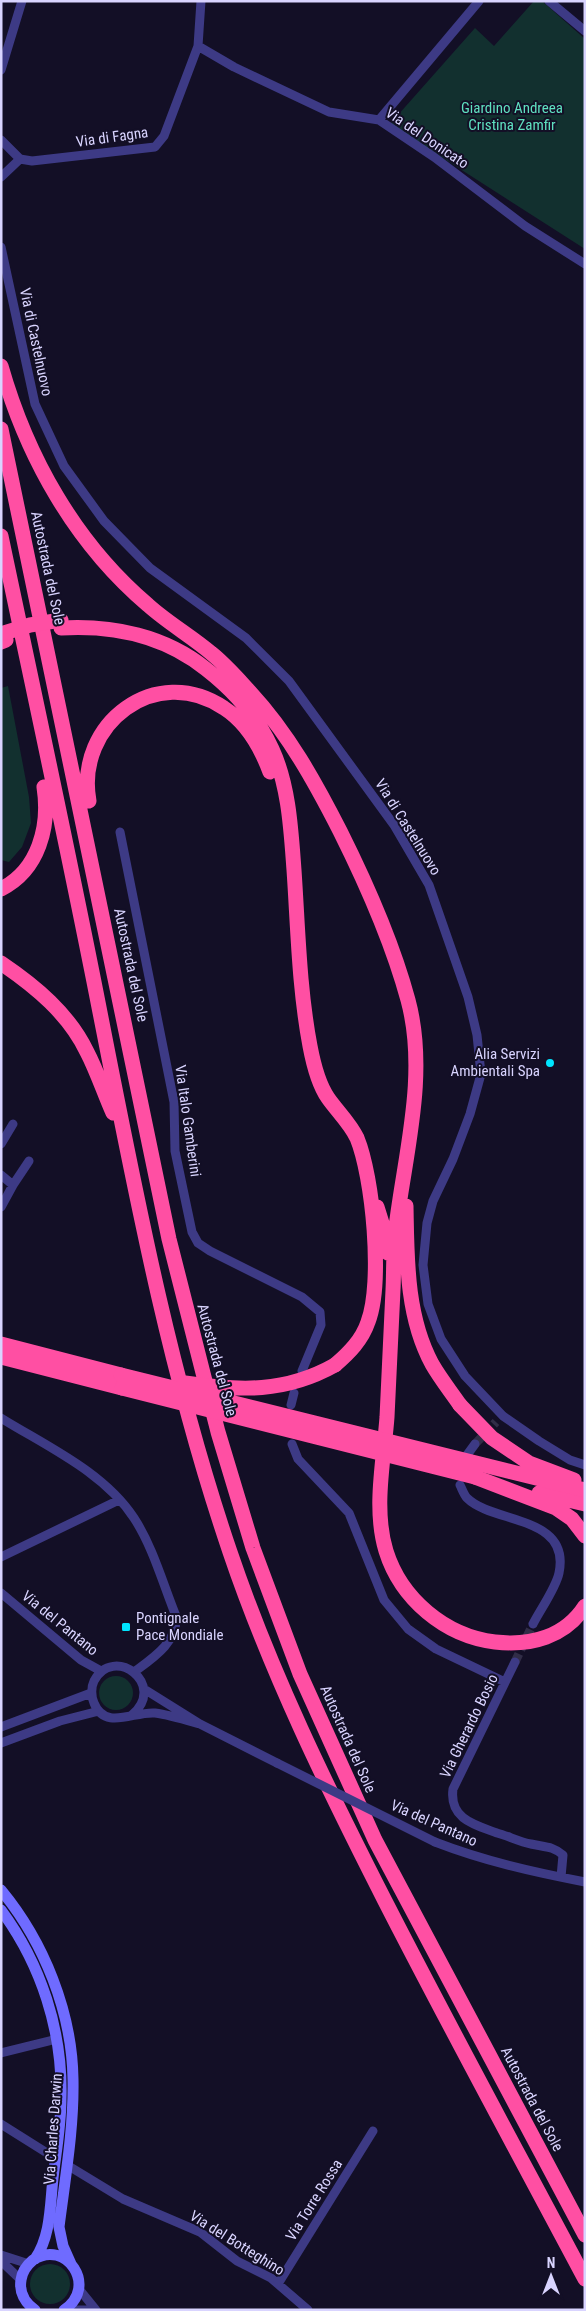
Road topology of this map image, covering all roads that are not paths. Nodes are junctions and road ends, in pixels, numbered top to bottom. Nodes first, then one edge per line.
1 (201, 1) edge
2 (479, 1) edge
3 (549, 1) edge
4 (20, 2) edge
5 (585, 31) edge
6 (198, 46) junction
7 (1, 70) edge
8 (379, 120) junction
9 (1, 140) edge
10 (20, 159) junction
11 (1, 178) edge
12 (1, 247) edge
13 (585, 264) edge
14 (1, 366) edge
15 (1, 429) edge
16 (1, 536) edge
17 (61, 624) junction
18 (3, 637) edge
19 (232, 673) junction
20 (40, 724) junction
21 (289, 824) junction
22 (120, 832) dead end
23 (88, 843) junction
24 (1, 889) edge
25 (1, 963) edge
26 (13, 1124) dead end
27 (1, 1144) edge
28 (126, 1144) junction
29 (406, 1159) junction
30 (29, 1162) dead end
31 (1, 1175) edge
32 (368, 1177) junction
33 (13, 1185) junction
34 (2, 1202) edge
35 (1, 1344) edge
36 (1, 1357) edge
37 (302, 1371) dead end
38 (122, 1381) junction
39 (294, 1393) dead end
40 (291, 1405) dead end
41 (1, 1418) edge
42 (292, 1444) dead end
43 (475, 1444) tunnel mouth
44 (466, 1455) dead end
45 (585, 1466) edge
46 (475, 1477) junction
47 (460, 1484) dead end
48 (585, 1484) edge
49 (585, 1490) edge
50 (119, 1500) junction
51 (585, 1504) edge
52 (585, 1536) edge
53 (1, 1557) edge
54 (1, 1594) edge
55 (585, 1606) edge
56 (533, 1624) tunnel mouth
57 (585, 1626) edge
58 (515, 1662) tunnel mouth
59 (102, 1671) junction
60 (134, 1672) junction
61 (505, 1682) junction
62 (144, 1689) junction
63 (91, 1693) junction
64 (99, 1711) junction
65 (132, 1715) junction
66 (200, 1724) junction
67 (1, 1728) edge
68 (1, 1743) edge
69 (561, 1877) junction
70 (585, 1882) edge
71 (1, 1890) edge
72 (1, 1910) edge
73 (57, 2039) junction
74 (1, 2052) edge
75 (1, 2124) edge
76 (373, 2131) dead end
77 (55, 2158) junction
78 (66, 2165) junction
79 (585, 2235) edge
80 (1, 2255) edge
81 (1, 2261) edge
82 (32, 2261) junction
83 (71, 2264) junction
84 (585, 2279) edge
85 (21, 2280) junction
86 (278, 2284) junction
87 (79, 2289) junction
88 (31, 2308) edge
89 (64, 2310) edge
90 (72, 2310) edge
91 (86, 2310) edge
92 (96, 2310) edge
93 (308, 2310) edge

1 - 6 street
2 - 8 street
3 - 5 street
4 - 7 street
6 - 8 street, Via del Donicato
6 - 10 street, Via di Fagna
8 - 13 street, Via del Donicato
9 - 10 street
10 - 11 street
12 - 45 street, Via di Castelnuovo
14 - 19 highway
15 - 23 highway, Autostrada del Sole
16 - 20 highway
17 - 18 highway
17 - 19 highway
17 - 21 highway
19 - 29 highway
20 - 24 highway
20 - 28 highway
21 - 23 highway
21 - 32 highway
22 - 37 street, Via Italo Gamberini
23 - 79 highway, Autostrada del Sole
25 - 28 highway
26 - 27 street
28 - 84 highway
29 - 48 highway, bridge
29 - 55 highway
30 - 33 street
31 - 33 street
32 - 38 highway, bridge
32 - 57 highway
33 - 34 street
35 - 38 highway
36 - 38 highway
38 - 46 highway, bridge
38 - 49 highway, bridge
39 - 40 street
41 - 50 street
42 - 61 street
43 - 44 street
46 - 51 highway
46 - 52 highway
47 - 56 street
50 - 53 street
50 - 60 street
54 - 59 street, Via del Pantano
58 - 61 street, Via Gherardo Bosio
59 - 60 street, Via del Pantano
59 - 63 street, Via del Pantano
60 - 62 street, Via del Pantano
61 - 69 street, Via Gherardo Bosio
62 - 65 street
62 - 66 street, Via del Pantano
63 - 64 street
63 - 67 street
64 - 65 street, Via del Pantano
64 - 68 street
65 - 66 street, Via del Pantano
66 - 69 street, Via del Pantano, bridge
69 - 70 street, Via del Pantano
71 - 78 main road, Via Charles Darwin
72 - 73 main road, Via Charles Darwin
73 - 74 street
73 - 77 main road, Via Charles Darwin
75 - 77 street
76 - 86 street, Via Torre Rossa
77 - 82 main road, Via Charles Darwin
78 - 83 main road, Via Charles Darwin
78 - 86 street, Via del Botteghino
80 - 82 street
81 - 85 street
82 - 83 main road
82 - 85 main road, Via Charles Darwin
83 - 87 main road, Via Charles Darwin
85 - 88 main road
86 - 93 street, Via del Botteghino
87 - 89 main road
87 - 92 street
90 - 91 street

